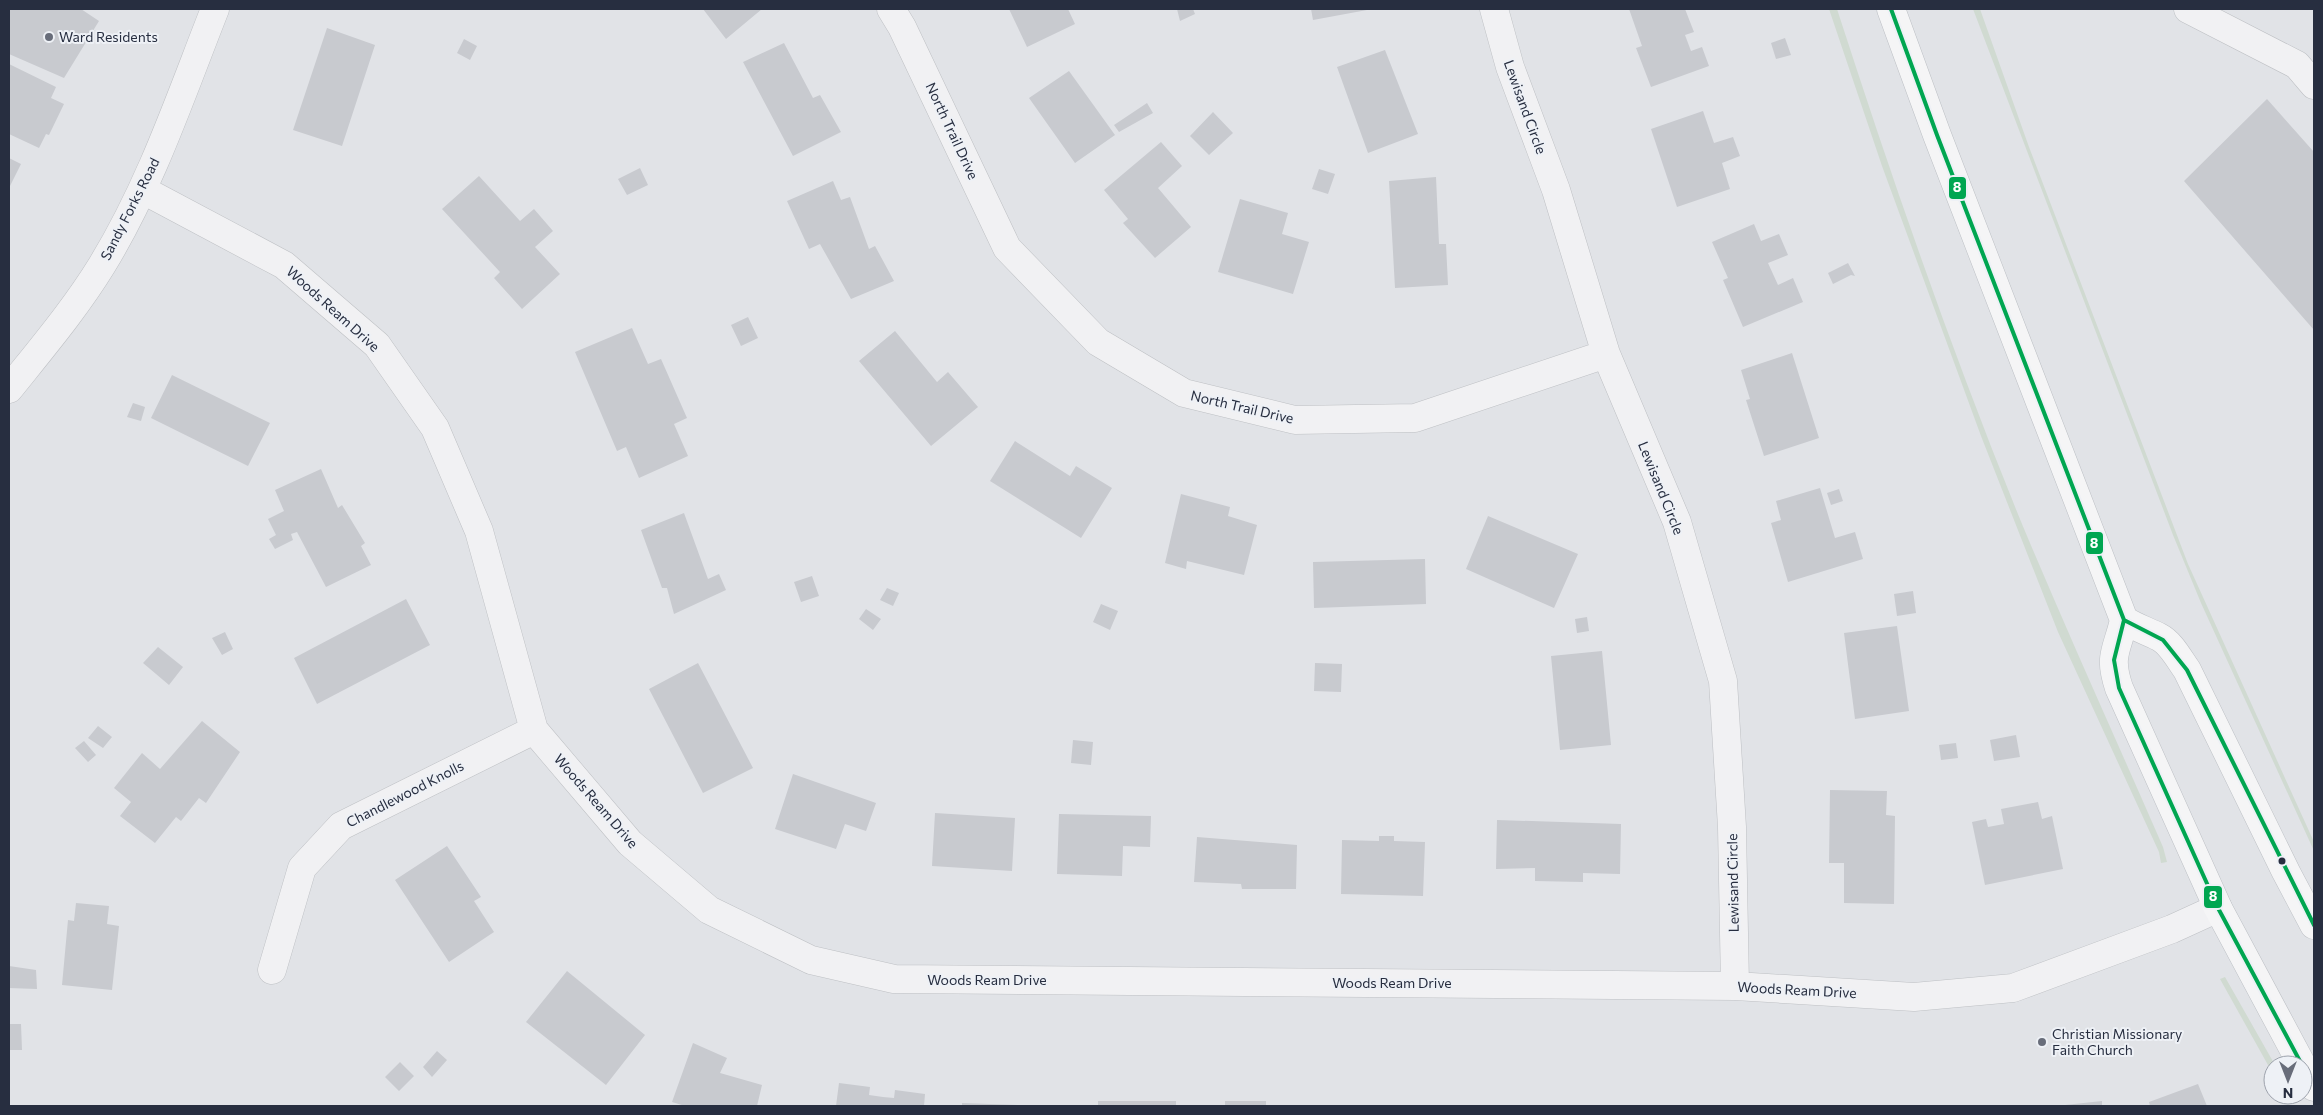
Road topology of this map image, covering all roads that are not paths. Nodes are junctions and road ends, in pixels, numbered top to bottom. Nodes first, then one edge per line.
1 (215, 9) edge
2 (891, 9) edge
3 (1494, 9) edge
4 (1891, 9) edge
5 (2188, 9) edge
6 (2314, 85) edge
7 (143, 190) junction
8 (1606, 354) junction
9 (9, 389) edge
10 (2124, 620) junction
11 (534, 730) junction
12 (2218, 908) junction
13 (2314, 926) edge
14 (272, 970) dead end
15 (1735, 986) junction
16 (2297, 1055) edge

1 - 7 street, Sandy Forks Road
2 - 8 street, North Trail Drive
3 - 8 street, Lewisand Circle
4 - 10 main road
5 - 6 street
7 - 9 street, Sandy Forks Road
7 - 11 street, Woods Ream Drive
8 - 15 street, Lewisand Circle
10 - 12 main road
10 - 13 main road
11 - 14 street, Chandlewood Knolls
11 - 15 street, Woods Ream Drive
12 - 15 street, Woods Ream Drive
12 - 16 main road

